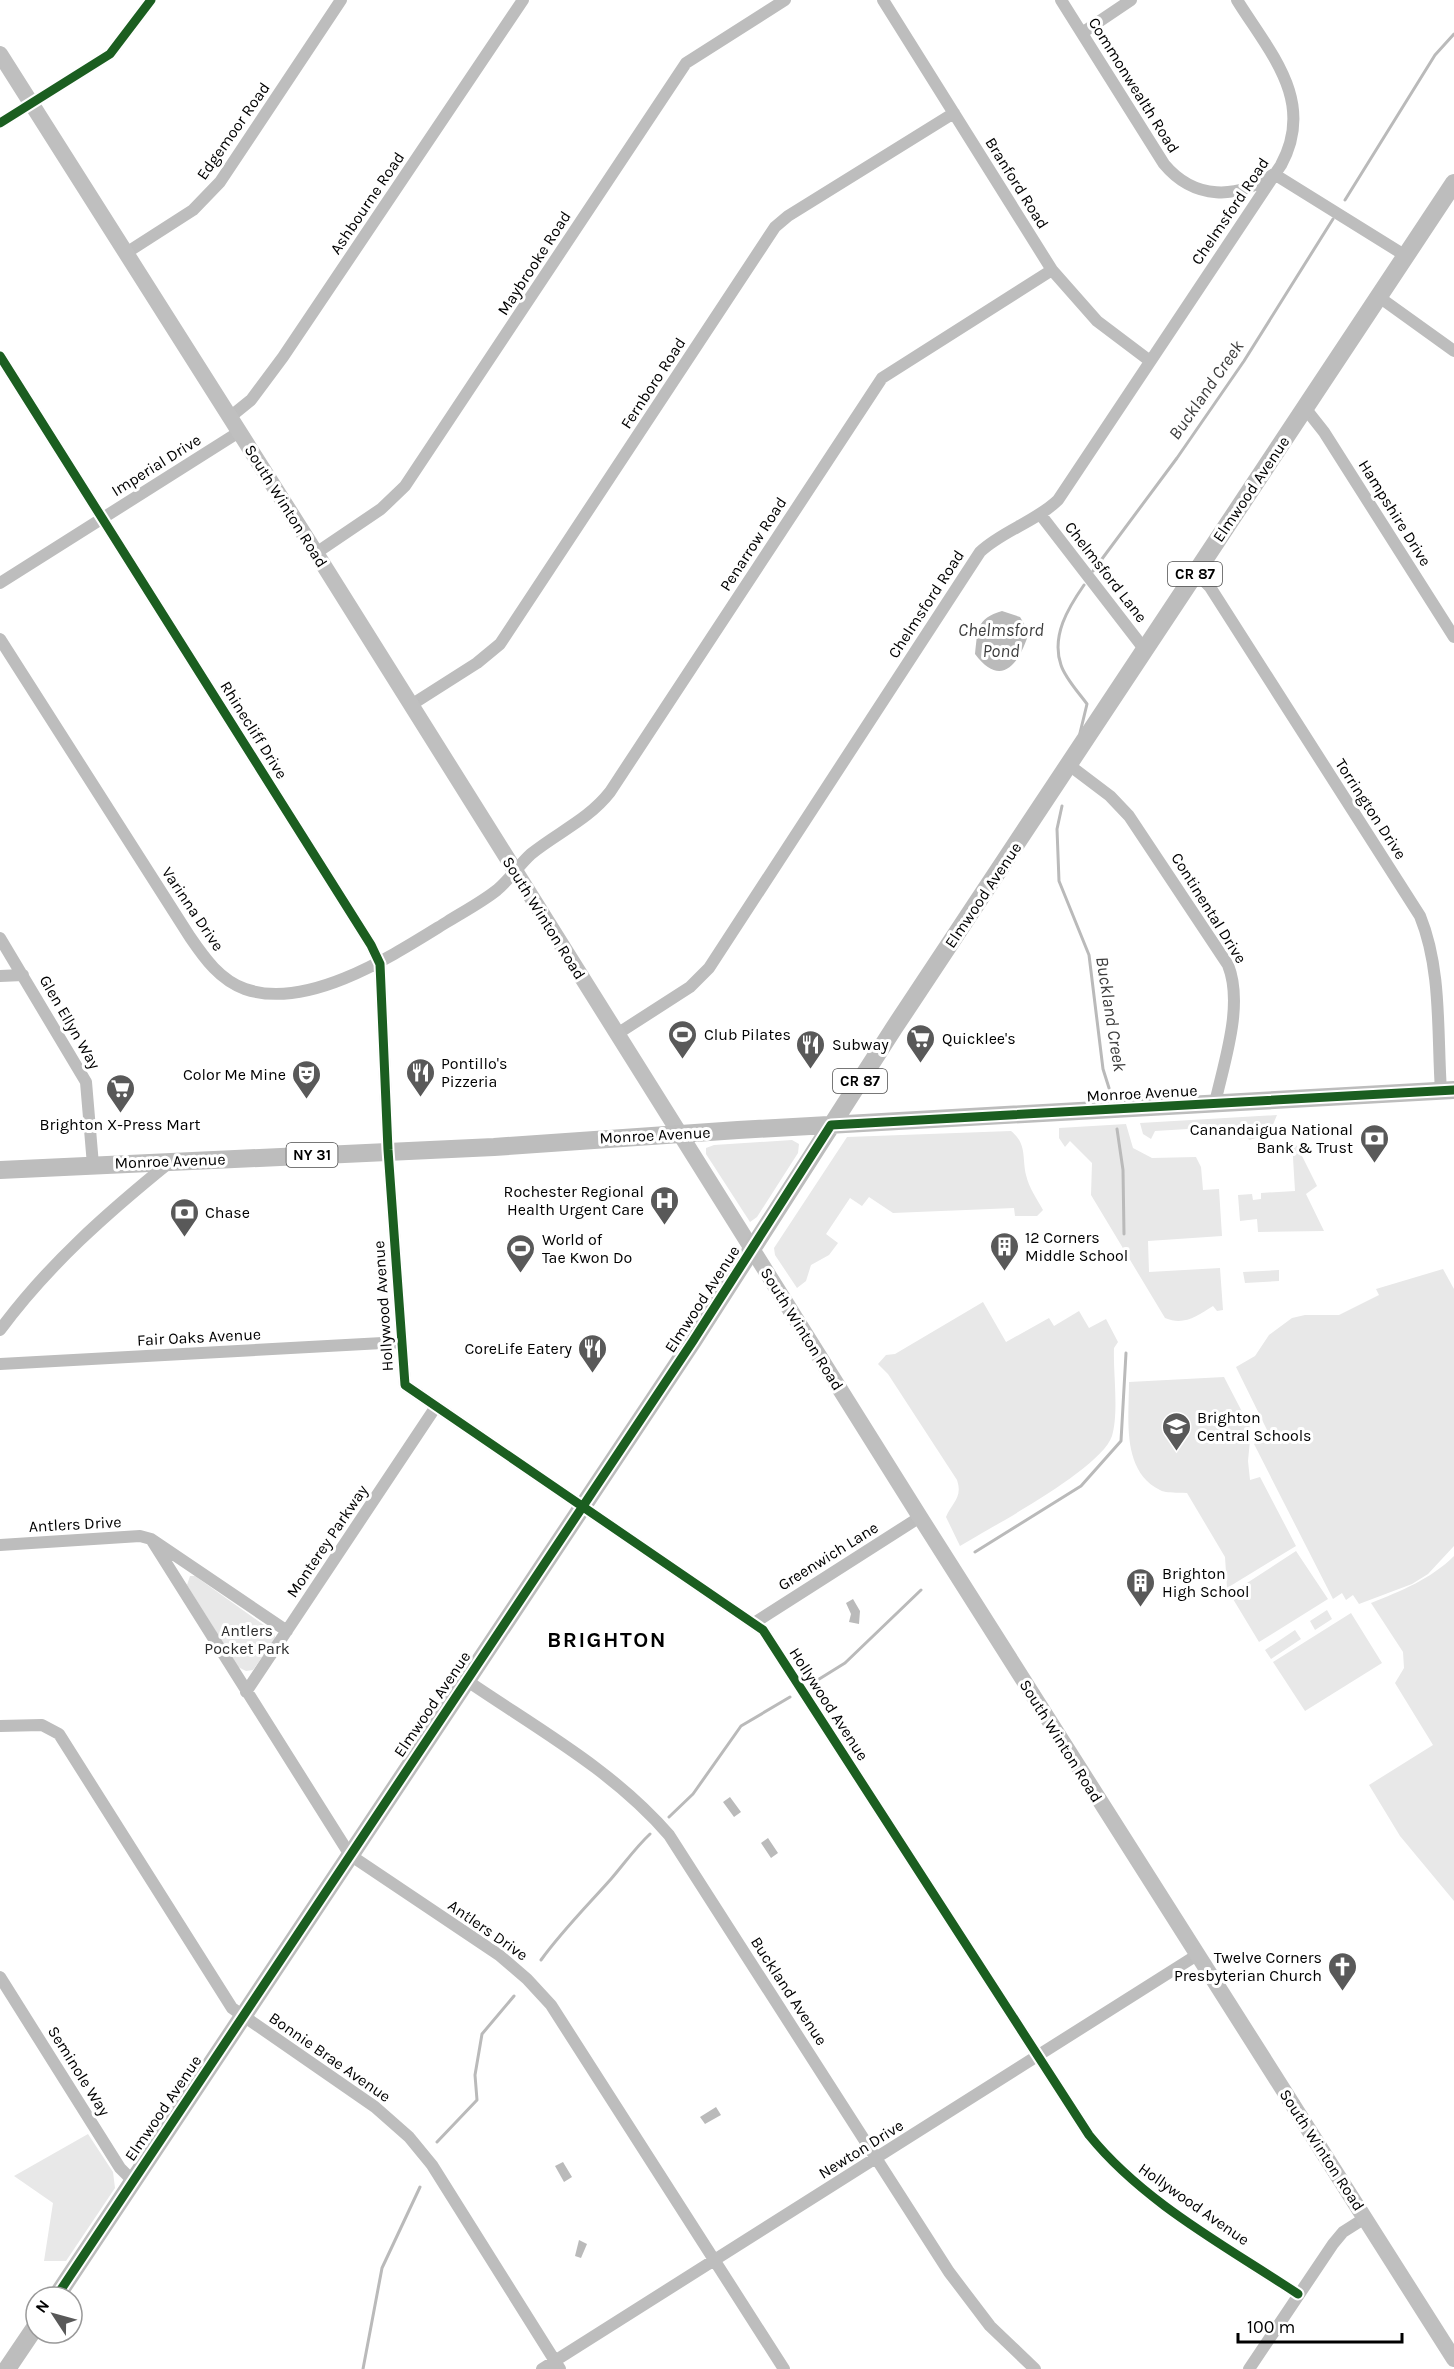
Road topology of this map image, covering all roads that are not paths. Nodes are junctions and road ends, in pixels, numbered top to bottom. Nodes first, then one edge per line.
1 (151, 0) edge
2 (341, 0) edge
3 (523, 0) edge
4 (785, 0) edge
5 (883, 0) edge
6 (1061, 0) edge
7 (1131, 0) edge
8 (1237, 0) edge
9 (1082, 33) junction
10 (0, 54) edge
11 (31, 104) junction
12 (954, 113) junction
13 (0, 123) edge
14 (1274, 174) junction
15 (1454, 183) edge
16 (126, 253) junction
17 (1406, 256) junction
18 (1052, 270) junction
19 (1379, 297) junction
20 (1454, 351) edge
21 (0, 356) edge
22 (1150, 361) junction
23 (1305, 408) junction
24 (230, 417) junction
25 (239, 432) junction
26 (1040, 514) junction
27 (102, 519) junction
28 (316, 553) junction
29 (1196, 573) junction
30 (0, 583) edge
31 (1454, 637) edge
32 (0, 639) edge
33 (1145, 650) junction
34 (411, 705) junction
35 (1069, 765) junction
36 (515, 871) junction
37 (0, 938) edge
38 (380, 964) junction
39 (23, 975) junction
40 (0, 976) edge
41 (616, 1034) junction
42 (1451, 1090) edge
43 (1215, 1103) junction
44 (831, 1125) junction
45 (680, 1134) junction
46 (388, 1150) junction
47 (170, 1162) junction
48 (93, 1165) junction
49 (0, 1170) edge
50 (752, 1250) junction
51 (0, 1330) edge
52 (401, 1342) junction
53 (0, 1364) edge
54 (435, 1408) junction
55 (581, 1506) junction
56 (920, 1517) junction
57 (151, 1539) junction
58 (0, 1545) edge
59 (754, 1623) junction
60 (287, 1631) junction
61 (466, 1680) junction
62 (246, 1692) junction
63 (0, 1726) edge
64 (350, 1855) junction
65 (1197, 1954) junction
66 (0, 1977) edge
67 (242, 2017) junction
68 (1037, 2056) junction
69 (877, 2158) junction
70 (133, 2181) junction
71 (1365, 2218) junction
72 (715, 2260) junction
73 (64, 2285) edge
74 (1298, 2294) junction
75 (24, 2344) edge
76 (1454, 2359) edge
77 (557, 2365) edge
78 (8, 2369) edge
79 (542, 2369) edge
80 (784, 2369) edge
81 (1035, 2369) edge
82 (1249, 2369) edge

1 - 11 street
2 - 16 street, Edgemoor Road
3 - 24 street, Ashbourne Road
4 - 28 street, Maybrooke Road
5 - 12 street, Branford Road
6 - 9 street, Commonwealth Road
7 - 9 street
8 - 14 street, Chelmsford Road
9 - 14 street, Commonwealth Road
10 - 11 main road, South Winton Road
11 - 13 street
11 - 16 main road, South Winton Road
12 - 18 street, Branford Road
12 - 34 street, Fernboro Road
14 - 17 street
14 - 22 street, Chelmsford Road
15 - 17 main road, Elmwood Avenue / CR 87
16 - 24 main road, South Winton Road
17 - 19 main road, Elmwood Avenue / CR 87
18 - 22 street, Branford Road
18 - 36 street, Penarrow Road
19 - 20 street
19 - 23 main road, Elmwood Avenue / CR 87
21 - 27 street, Rhinecliff Drive
22 - 26 street, Chelmsford Road
23 - 29 main road, Elmwood Avenue / CR 87
23 - 31 street, Hampshire Drive
24 - 25 main road, South Winton Road
25 - 27 street, Imperial Drive
25 - 28 main road, South Winton Road
26 - 33 street, Chelmsford Lane
26 - 41 street, Chelmsford Road
27 - 30 street, Imperial Drive
27 - 38 street, Rhinecliff Drive
28 - 34 main road, South Winton Road
29 - 33 main road, Elmwood Avenue / CR 87
29 - 42 street, Torrington Drive
32 - 38 street, Varinna Drive
33 - 35 main road, Elmwood Avenue / CR 87
34 - 36 main road, South Winton Road
35 - 43 street, Continental Drive
35 - 44 main road, Elmwood Avenue / CR 87
36 - 38 street, Varinna Drive
36 - 41 main road, South Winton Road
37 - 39 street, Glen Ellyn Way
38 - 46 street, Rhinecliff Drive
39 - 40 street
39 - 48 street, Glen Ellyn Way
41 - 45 main road, South Winton Road
42 - 43 main road, Monroe Avenue / NY 31
43 - 44 main road, Monroe Avenue / NY 31
44 - 45 main road, Monroe Avenue / NY 31
44 - 50 main road, Elmwood Avenue / CR 87
45 - 46 main road, Monroe Avenue / NY 31
45 - 50 main road, South Winton Road
46 - 47 main road, Monroe Avenue / NY 31
46 - 52 street, Hollywood Avenue
47 - 48 main road, Monroe Avenue / NY 31
47 - 51 street
48 - 49 main road, Monroe Avenue / NY 31
50 - 55 main road, Elmwood Avenue / CR 87
50 - 56 main road, South Winton Road
52 - 53 street, Fair Oaks Avenue
52 - 54 street, Hollywood Avenue
54 - 55 street, Hollywood Avenue
54 - 60 street, Monterey Parkway
55 - 59 street, Hollywood Avenue
55 - 61 main road, Elmwood Avenue / CR 87
56 - 59 street, Greenwich Lane
56 - 65 main road, South Winton Road
57 - 58 street, Antlers Drive
57 - 60 street
57 - 62 street, Antlers Drive
59 - 68 street, Hollywood Avenue
60 - 62 street, Monterey Parkway
61 - 64 main road, Elmwood Avenue / CR 87
61 - 69 street, Buckland Avenue
62 - 64 street, Antlers Drive
63 - 67 street, Bonnie Brae Avenue
64 - 67 main road, Elmwood Avenue / CR 87
64 - 72 street, Antlers Drive
65 - 68 street, Newton Drive
65 - 71 main road, South Winton Road
66 - 70 street, Seminole Way
67 - 70 main road, Elmwood Avenue / CR 87
67 - 77 street, Bonnie Brae Avenue
68 - 69 street, Newton Drive
68 - 74 street, Hollywood Avenue
69 - 72 street, Newton Drive
69 - 81 street, Buckland Avenue
70 - 73 main road, Elmwood Avenue / CR 87
71 - 74 street
71 - 76 main road, South Winton Road
72 - 77 street, Newton Drive
72 - 80 street, Antlers Drive
74 - 82 street
75 - 78 main road
77 - 79 street, Newton Drive

